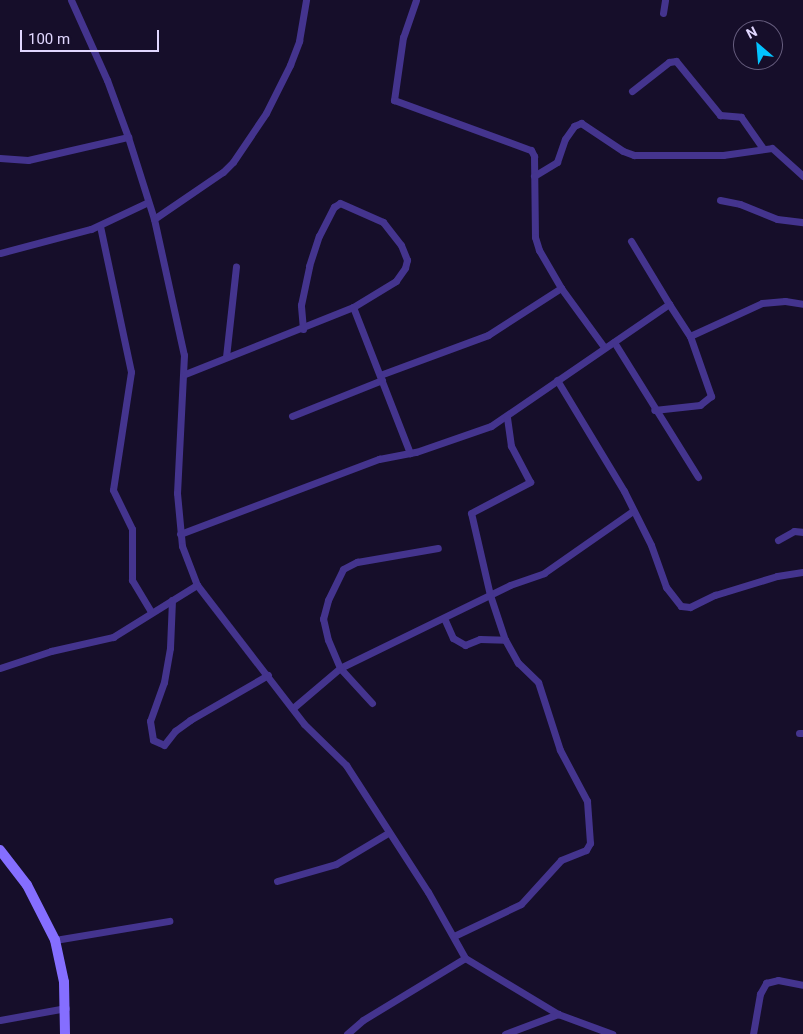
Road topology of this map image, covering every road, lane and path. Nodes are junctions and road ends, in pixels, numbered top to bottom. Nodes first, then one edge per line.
1 (71, 0) edge
2 (306, 0) edge
3 (416, 0) edge
4 (665, 0) edge
5 (663, 13) dead end
6 (632, 91) dead end
7 (128, 137) junction
8 (763, 148) junction
9 (0, 158) edge
10 (534, 176) junction
11 (803, 176) edge
12 (720, 200) dead end
13 (148, 202) junction
14 (154, 219) junction
15 (803, 222) edge
16 (100, 226) junction
17 (630, 241) dead end
18 (0, 252) edge
19 (236, 267) dead end
20 (560, 288) junction
21 (668, 304) junction
22 (803, 304) edge
23 (353, 307) junction
24 (303, 329) junction
25 (690, 336) junction
26 (614, 342) junction
27 (604, 347) junction
28 (226, 357) junction
29 (186, 374) junction
30 (381, 377) junction
31 (557, 380) junction
32 (654, 410) junction
33 (292, 416) dead end
34 (507, 417) junction
35 (410, 453) junction
36 (698, 477) dead end
37 (633, 511) junction
38 (803, 532) edge
39 (180, 534) junction
40 (778, 540) dead end
41 (438, 548) dead end
42 (803, 572) edge
43 (197, 585) junction
44 (490, 595) junction
45 (172, 600) junction
46 (152, 612) junction
47 (444, 618) junction
48 (505, 640) junction
49 (0, 668) edge
50 (340, 668) junction
51 (268, 675) junction
52 (372, 702) dead end
53 (292, 708) junction
54 (388, 832) junction
55 (0, 850) edge
56 (277, 881) dead end
57 (169, 921) dead end
58 (454, 936) junction
59 (55, 940) junction
60 (465, 958) junction
61 (803, 985) edge
62 (66, 1008) junction
63 (558, 1014) junction
64 (0, 1020) edge
65 (65, 1034) edge
66 (347, 1034) edge
67 (505, 1034) edge
68 (612, 1034) edge
69 (753, 1034) edge

1 - 7 street
2 - 14 street
3 - 10 street
4 - 5 street
6 - 8 street
7 - 9 street
7 - 13 street
8 - 10 street
8 - 11 street
10 - 20 street
12 - 15 street
13 - 14 street
13 - 16 street
14 - 29 street
16 - 18 street
16 - 46 street
17 - 21 street
19 - 28 street
20 - 27 street
20 - 30 street
21 - 25 street
21 - 26 street
22 - 25 street
23 - 24 street
23 - 24 street
23 - 30 street
24 - 28 street
25 - 32 street
26 - 27 street
26 - 32 street
27 - 31 street
28 - 29 street
29 - 39 street
30 - 33 street
30 - 35 street
31 - 34 street
31 - 37 street
32 - 36 street
34 - 35 street
34 - 44 street
35 - 39 street
37 - 42 street
37 - 44 street
38 - 40 street
39 - 43 street
41 - 50 street
43 - 45 street
43 - 51 street
44 - 47 street
44 - 48 street
45 - 46 street
45 - 51 street
46 - 49 street
47 - 48 street
47 - 50 street
48 - 58 street
50 - 52 street
50 - 53 street
51 - 53 street
53 - 54 street
54 - 56 street
54 - 58 street
55 - 59 main road
57 - 59 street
58 - 60 street
59 - 62 main road
60 - 63 street
60 - 66 street
61 - 69 street
62 - 64 street
62 - 65 main road
63 - 67 street
63 - 68 street

